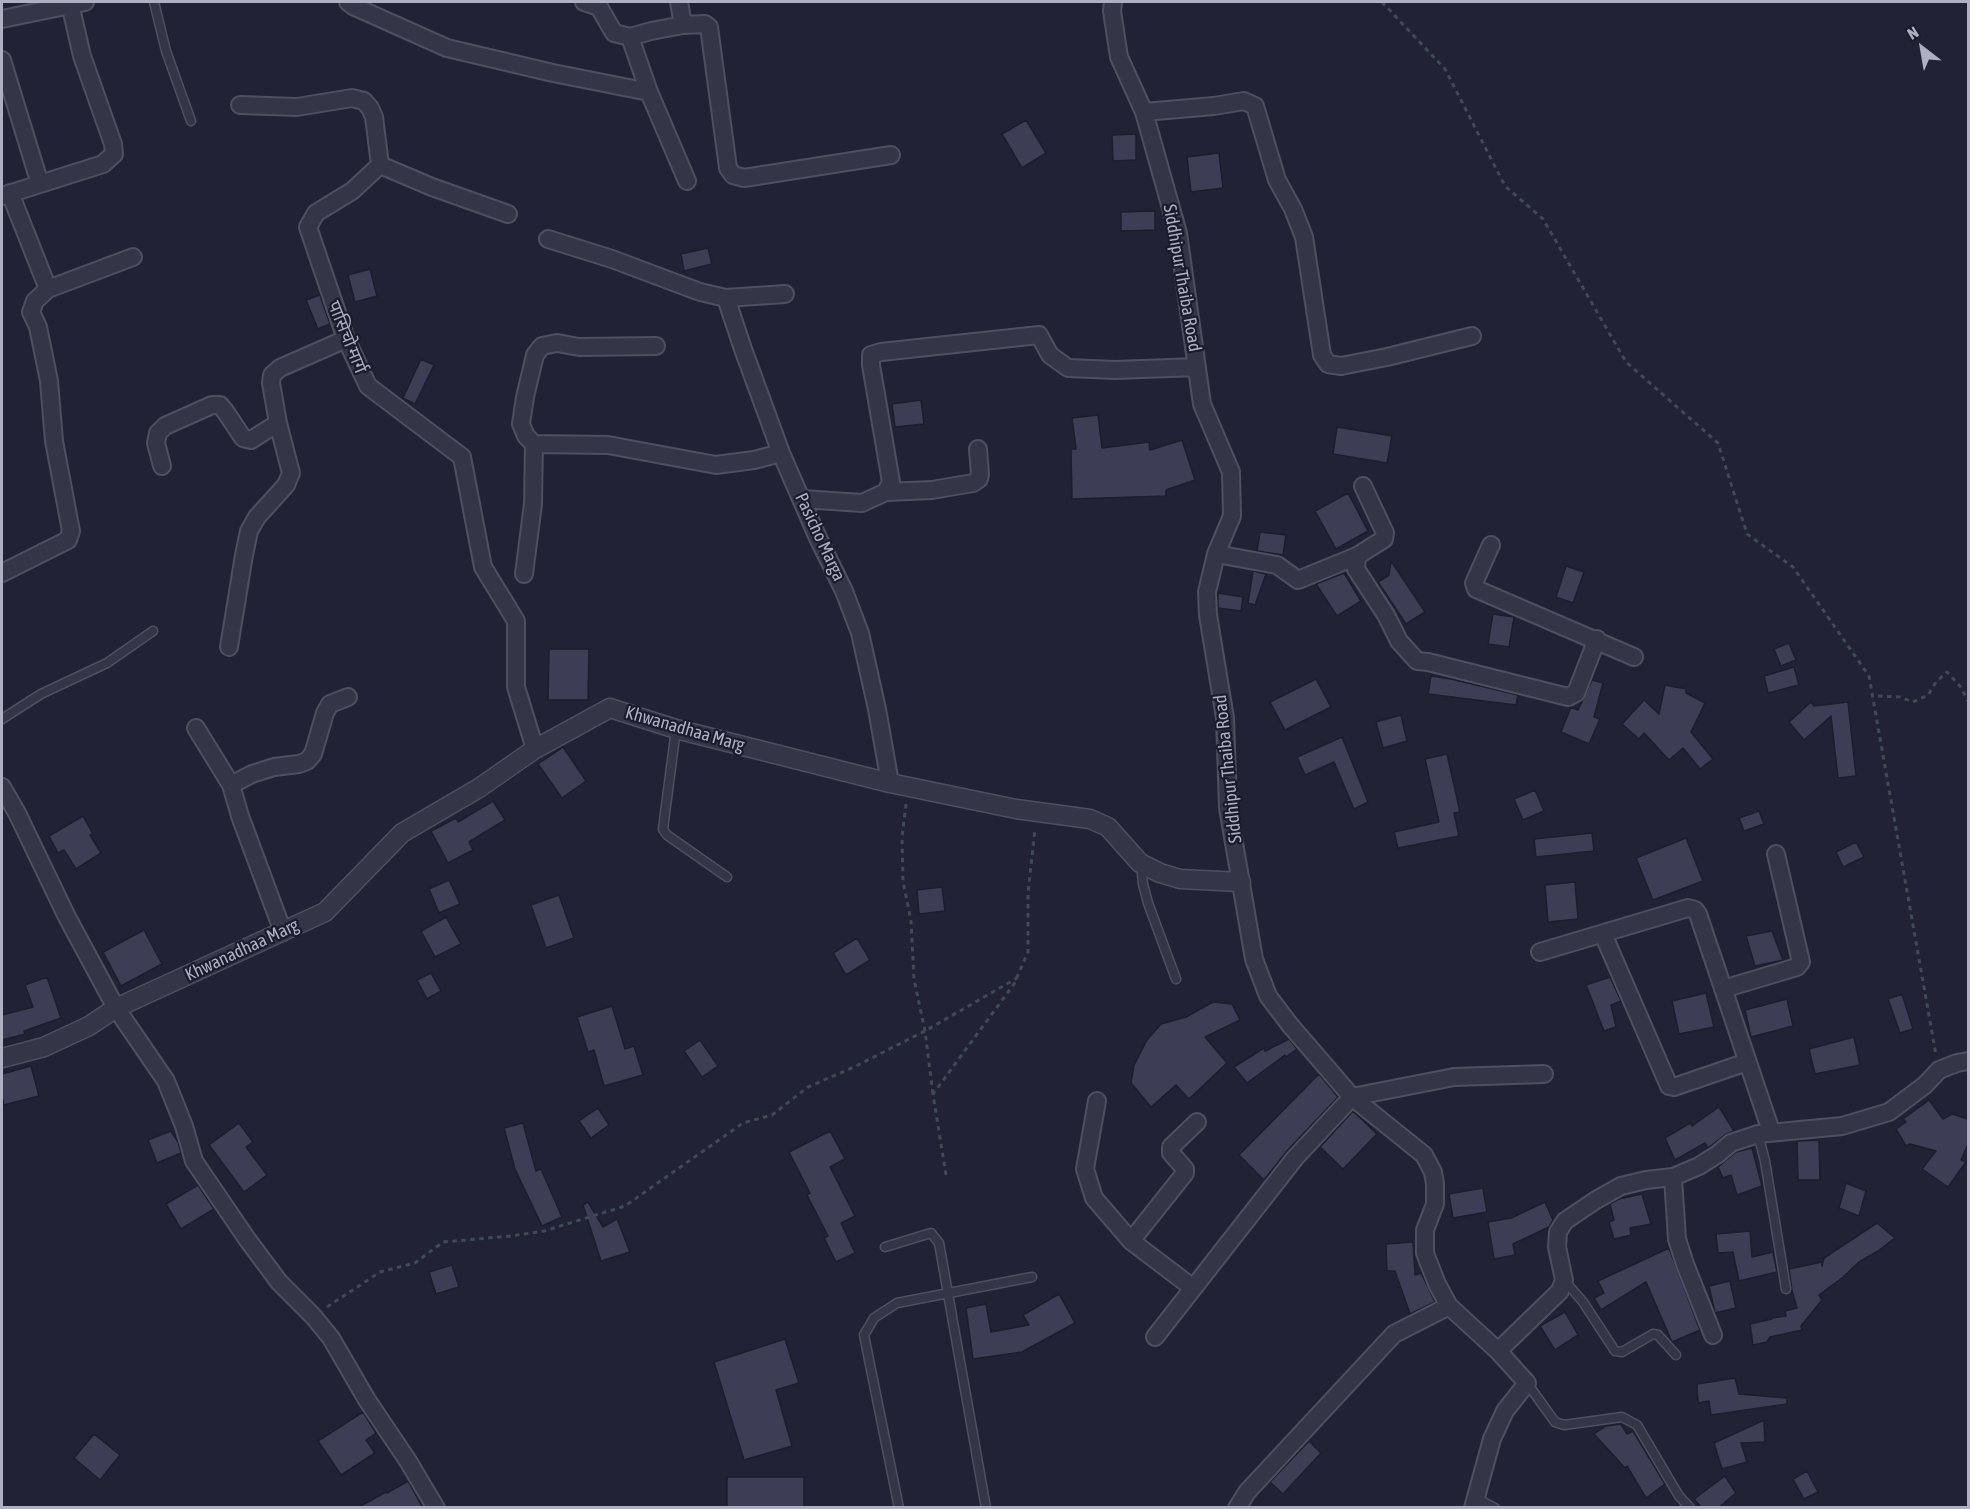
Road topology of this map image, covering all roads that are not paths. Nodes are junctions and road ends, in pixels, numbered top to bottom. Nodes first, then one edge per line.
1 (154, 2) edge
2 (348, 2) edge
3 (584, 2) edge
4 (679, 2) edge
5 (1113, 2) edge
6 (77, 3) edge
7 (2, 20) edge
8 (684, 25) junction
9 (630, 37) junction
10 (2, 60) edge
11 (649, 92) junction
12 (240, 105) dead end
13 (1144, 112) junction
14 (191, 121) dead end
15 (891, 155) dead end
16 (380, 165) junction
17 (687, 181) dead end
18 (40, 184) junction
19 (6, 194) edge
20 (508, 214) dead end
21 (548, 239) dead end
22 (133, 257) dead end
23 (48, 289) junction
24 (785, 294) dead end
25 (726, 298) junction
26 (1472, 336) dead end
27 (346, 339) junction
28 (656, 346) dead end
29 (1197, 368) junction
30 (278, 423) junction
31 (534, 444) junction
32 (978, 448) dead end
33 (781, 453) junction
34 (162, 466) dead end
35 (1363, 486) dead end
36 (886, 492) junction
37 (802, 499) junction
38 (1491, 545) dead end
39 (1216, 554) junction
40 (1357, 556) junction
41 (2, 573) edge
42 (524, 574) dead end
43 (153, 631) dead end
44 (1597, 639) junction
45 (229, 647) dead end
46 (1634, 657) dead end
47 (348, 697) dead end
48 (2, 719) edge
49 (196, 728) dead end
50 (676, 729) junction
51 (535, 749) junction
52 (231, 785) junction
53 (899, 785) junction
54 (2, 787) edge
55 (1776, 854) dead end
56 (1140, 863) junction
57 (727, 877) dead end
58 (1241, 882) junction
59 (283, 932) junction
60 (1603, 934) junction
61 (1540, 952) dead end
62 (1176, 979) dead end
63 (1723, 989) junction
64 (116, 1008) junction
65 (2, 1058) edge
66 (1968, 1061) edge
67 (1747, 1062) junction
68 (1544, 1074) dead end
69 (1352, 1097) junction
70 (1097, 1101) dead end
71 (1197, 1122) dead end
72 (1764, 1133) junction
73 (1672, 1177) junction
74 (1131, 1241) junction
75 (885, 1247) dead end
76 (1032, 1277) dead end
77 (1564, 1280) junction
78 (1193, 1288) junction
79 (1786, 1289) dead end
80 (948, 1295) junction
81 (1449, 1306) junction
82 (1713, 1335) dead end
83 (1155, 1338) dead end
84 (1497, 1351) junction
85 (1676, 1355) dead end
86 (1527, 1383) junction
87 (1474, 1503) edge
88 (436, 1508) edge
89 (899, 1508) edge
90 (986, 1508) edge
91 (1237, 1508) edge
92 (1495, 1508) edge
93 (1690, 1508) edge

1 - 14 lane
2 - 11 street
3 - 9 street
4 - 8 street
5 - 13 street, Siddhipur Thaiba Road
6 - 7 street
6 - 18 street
8 - 9 street
8 - 15 street
9 - 11 street
10 - 18 street
11 - 17 street
12 - 16 street
13 - 26 street
13 - 29 street, Siddhipur Thaiba Road
16 - 20 street
16 - 27 street, पासिचो मार्ग
18 - 19 street
19 - 23 street
21 - 25 street
22 - 23 street
23 - 41 street
24 - 25 street
25 - 33 street, Pasicho Marga
27 - 30 street
27 - 51 street, पासिचो मार्ग
28 - 31 street
29 - 36 street
29 - 39 street, Siddhipur Thaiba Road
30 - 34 street
30 - 45 street
31 - 33 street
31 - 42 street
32 - 36 street
33 - 37 street, Pasicho Marga
35 - 40 street
36 - 37 street
37 - 53 street, Pasicho Marga
38 - 44 street
39 - 40 street
39 - 58 street, Siddhipur Thaiba Road
40 - 44 street
43 - 48 lane
44 - 46 street
47 - 52 street
49 - 52 street
50 - 51 street, Khwanadhaa Marg
50 - 53 street, Khwanadhaa Marg
50 - 57 lane
51 - 59 street, Khwanadhaa Marg
52 - 59 street
53 - 56 street, Khwanadhaa Marg
54 - 64 street
55 - 63 street
56 - 58 street, Khwanadhaa Marg
56 - 62 lane
58 - 69 street, Siddhipur Thaiba Road
59 - 64 street, Khwanadhaa Marg
60 - 61 street
60 - 63 street
60 - 67 street
63 - 67 street
64 - 65 street, Khwanadhaa Marg
64 - 88 street
66 - 72 street
67 - 72 street
68 - 69 street
69 - 78 street
69 - 81 street, Siddhipur Thaiba Road
70 - 74 street
71 - 74 street
72 - 73 street
72 - 79 lane
73 - 77 street
73 - 82 street
74 - 78 street
75 - 80 lane
76 - 80 lane
77 - 84 street
77 - 85 lane
78 - 83 street
80 - 89 lane
80 - 90 lane
81 - 84 street, Siddhipur Thaiba Road
81 - 91 street
84 - 86 street, Siddhipur Thaiba Road
86 - 87 street
86 - 93 lane
87 - 92 lane

